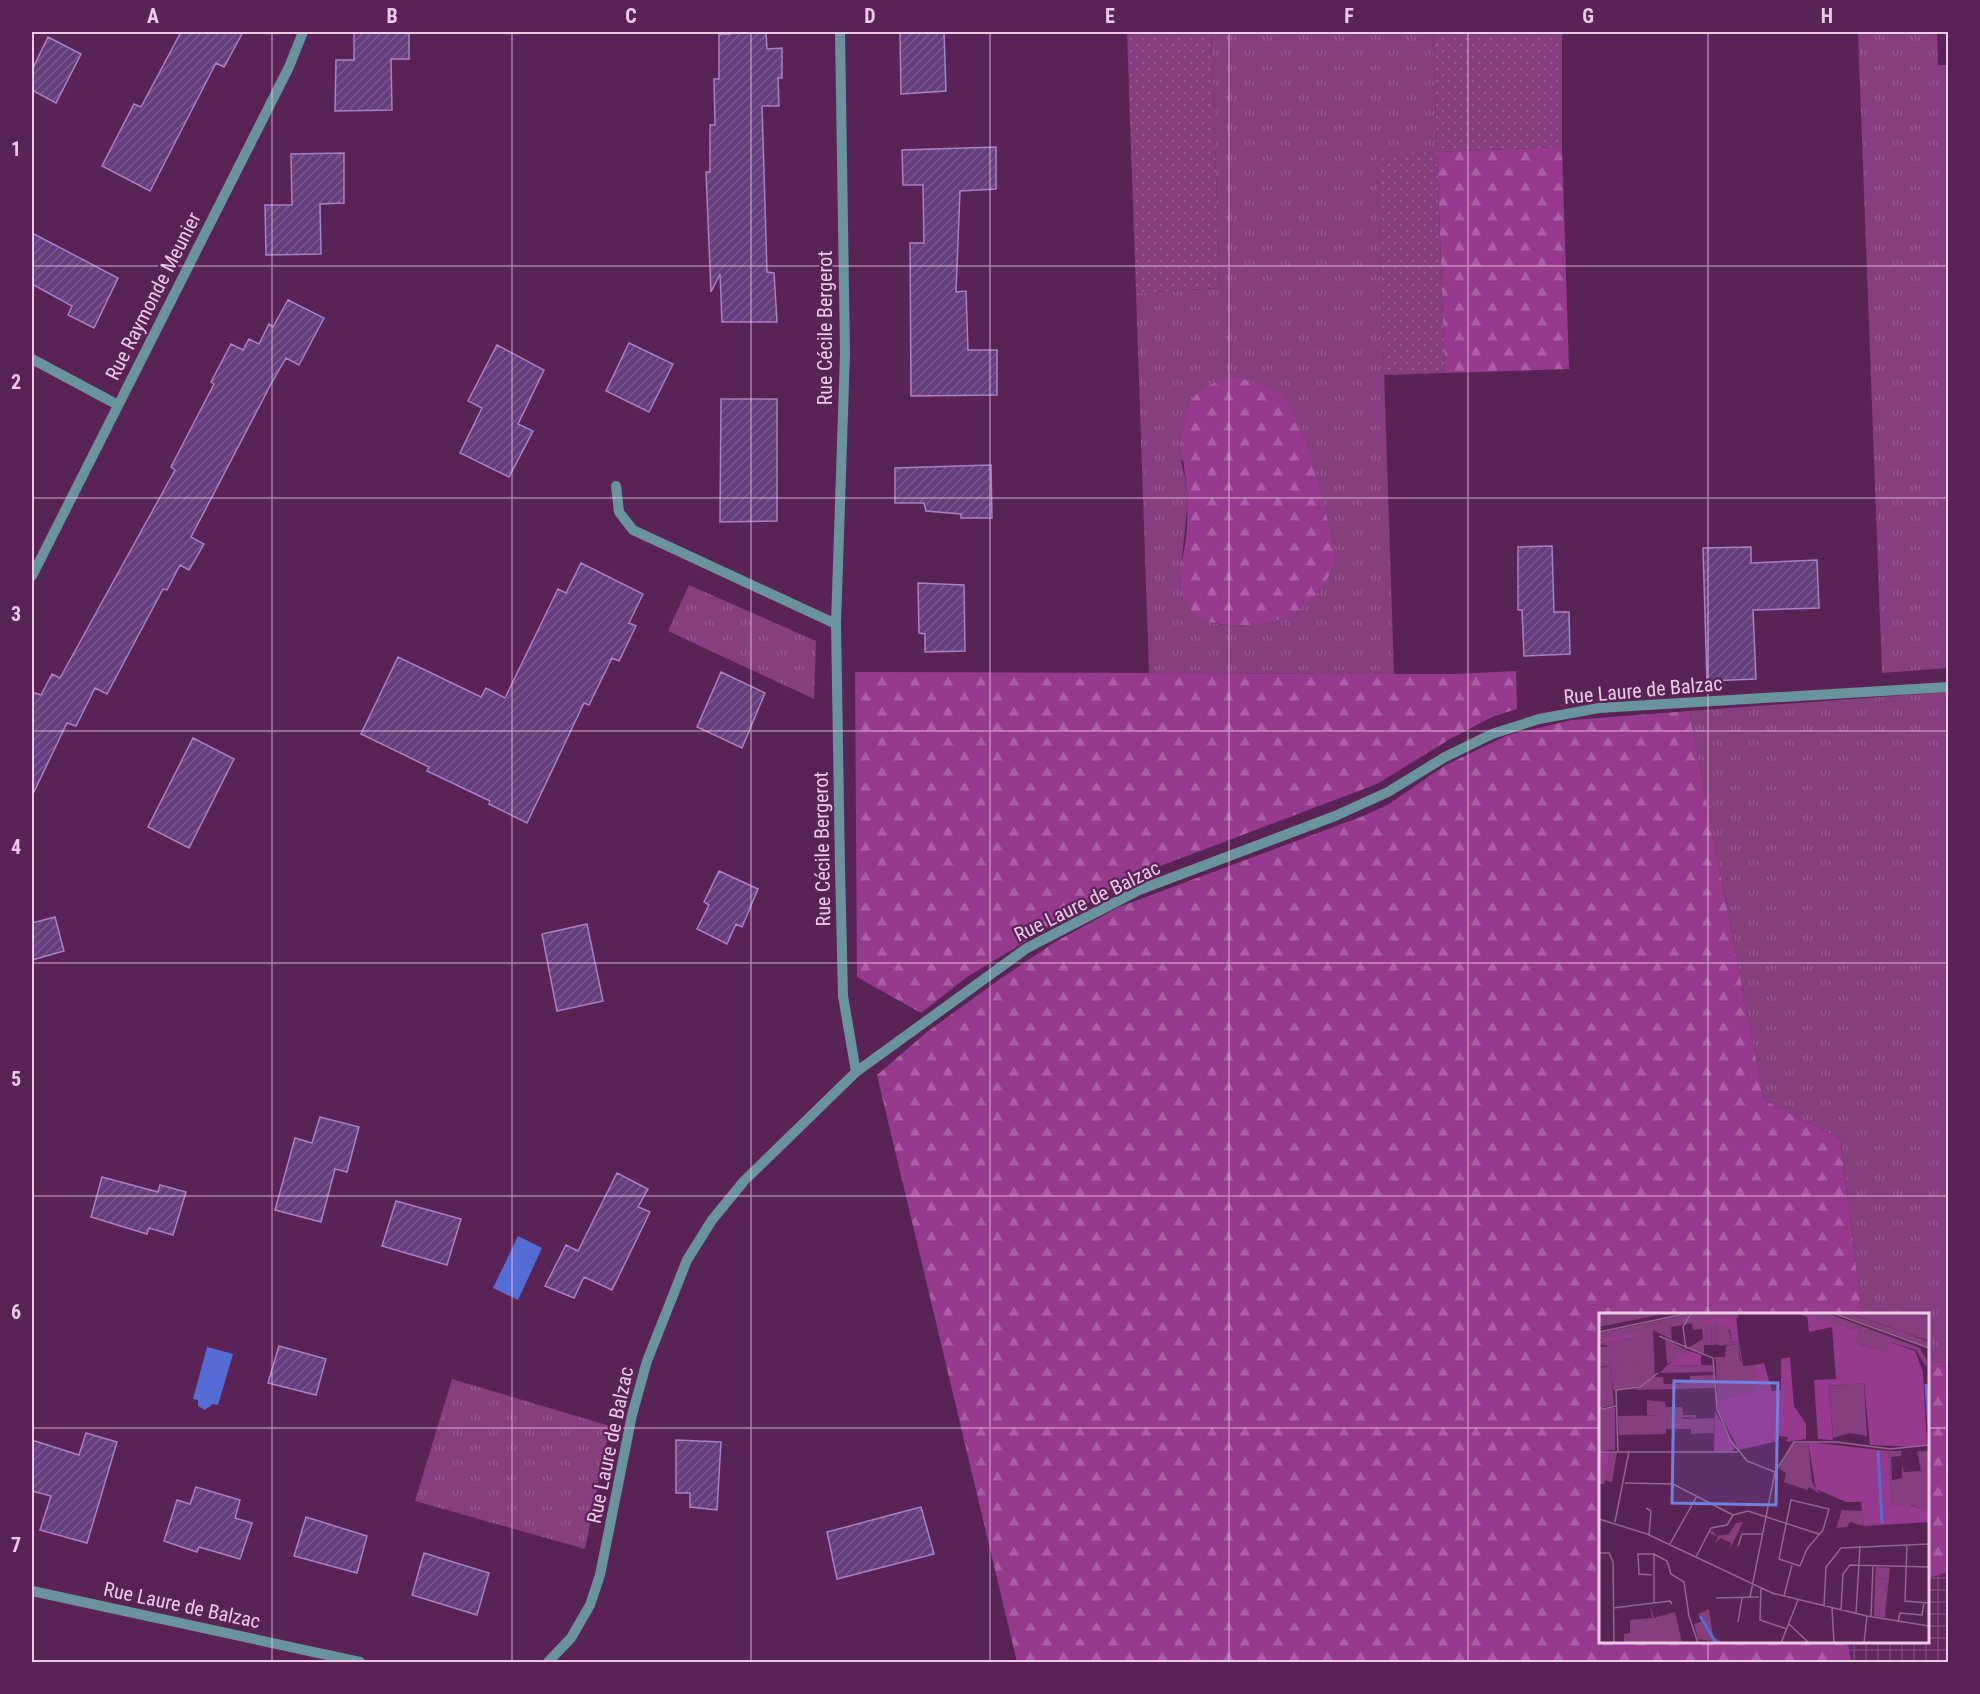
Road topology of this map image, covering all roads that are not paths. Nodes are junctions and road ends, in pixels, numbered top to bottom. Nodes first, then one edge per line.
1 (303, 32) edge
2 (840, 32) edge
3 (32, 359) edge
4 (117, 405) junction
5 (616, 486) dead end
6 (32, 576) edge
7 (836, 624) junction
8 (1948, 687) edge
9 (856, 1072) junction
10 (32, 1591) edge
11 (360, 1662) edge
12 (548, 1662) edge

1 - 4 street, Rue Raymonde Meunier
2 - 7 street, Rue Cécile Bergerot
3 - 4 street
4 - 6 street, Rue Raymonde Meunier
5 - 7 street
7 - 9 street, Rue Cécile Bergerot
8 - 9 street, Rue Laure de Balzac
9 - 12 street, Rue Laure de Balzac
10 - 11 street, Rue Laure de Balzac

